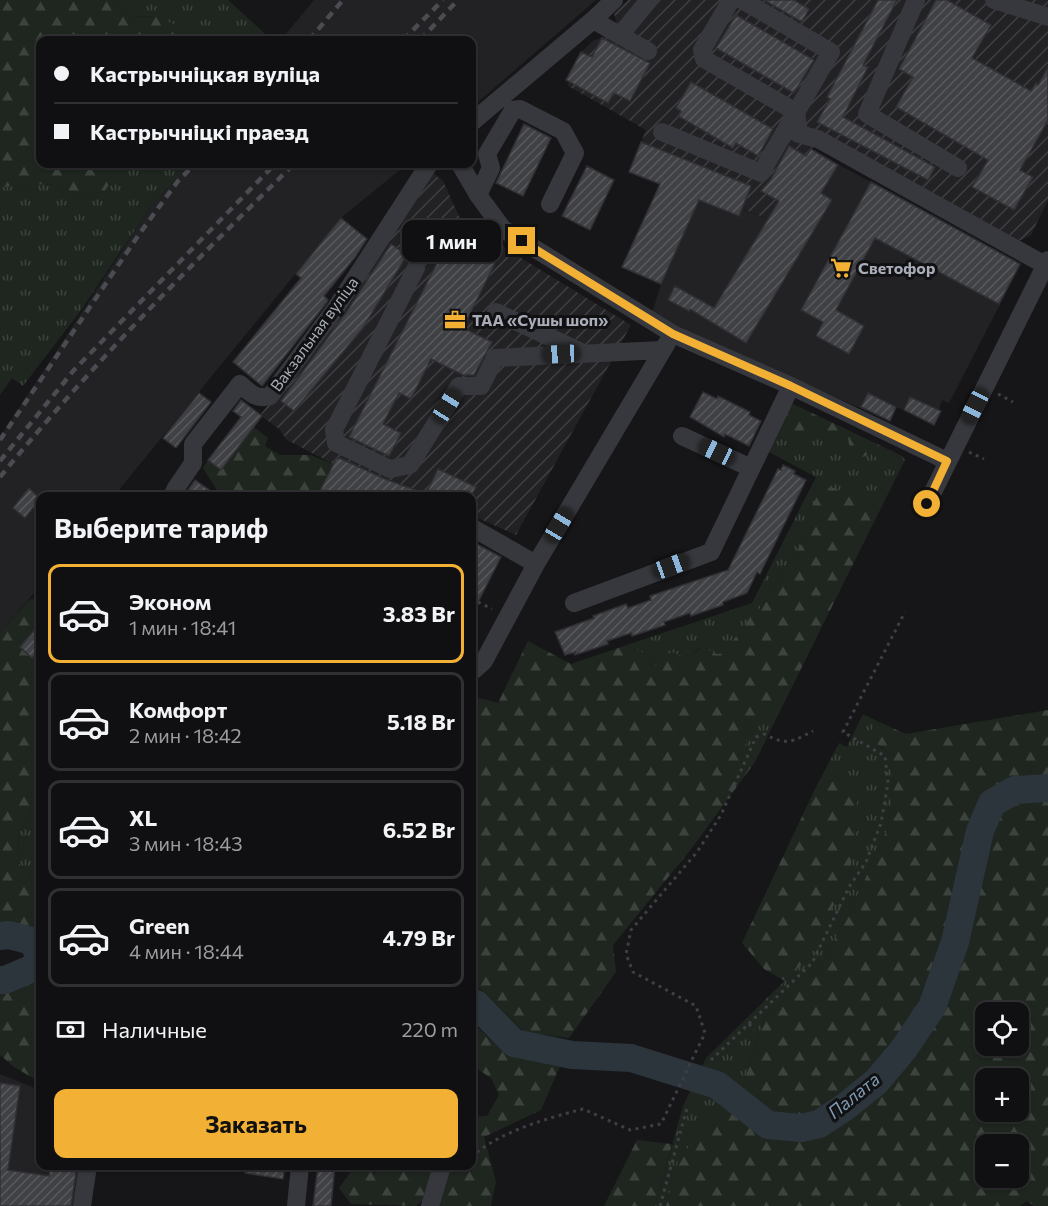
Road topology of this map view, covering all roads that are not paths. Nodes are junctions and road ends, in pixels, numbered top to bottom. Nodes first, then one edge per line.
1 (614, 0) edge
2 (649, 0) edge
3 (731, 0) edge
4 (742, 0) edge
5 (916, 0) edge
6 (994, 0) edge
7 (1048, 17) edge
8 (593, 20) junction
9 (621, 34) junction
10 (648, 51) dead end
11 (796, 112) junction
12 (476, 119) edge
13 (662, 132) dead end
14 (426, 168) edge
15 (462, 168) edge
16 (958, 168) dead end
17 (478, 195) junction
18 (550, 204) dead end
19 (1047, 263) edge
20 (416, 268) dead end
21 (496, 312) dead end
22 (673, 334) junction
23 (663, 350) junction
24 (582, 353) junction
25 (791, 386) junction
26 (682, 435) dead end
27 (947, 461) junction
28 (751, 468) junction
29 (174, 492) edge
30 (927, 504) dead end
31 (476, 530) edge
32 (536, 564) junction
33 (574, 603) dead end
34 (476, 667) edge
35 (87, 1170) edge
36 (300, 1170) edge
37 (440, 1170) edge
38 (82, 1206) edge
39 (296, 1206) edge
40 (430, 1206) edge

1 - 8 street
2 - 9 street
3 - 11 street
4 - 11 street
5 - 16 street
6 - 7 street
8 - 9 street
8 - 12 street
9 - 10 street
11 - 13 street
11 - 19 street
14 - 29 street, Вакзальная вуліца
15 - 17 street
17 - 18 street
17 - 22 street
19 - 27 street
20 - 24 street
21 - 24 street
22 - 23 street
22 - 25 street
23 - 24 street
23 - 32 street
25 - 27 street
25 - 28 street
26 - 28 street
27 - 30 street
28 - 33 street
31 - 32 street
32 - 34 street
35 - 38 street
36 - 39 street
37 - 40 street

